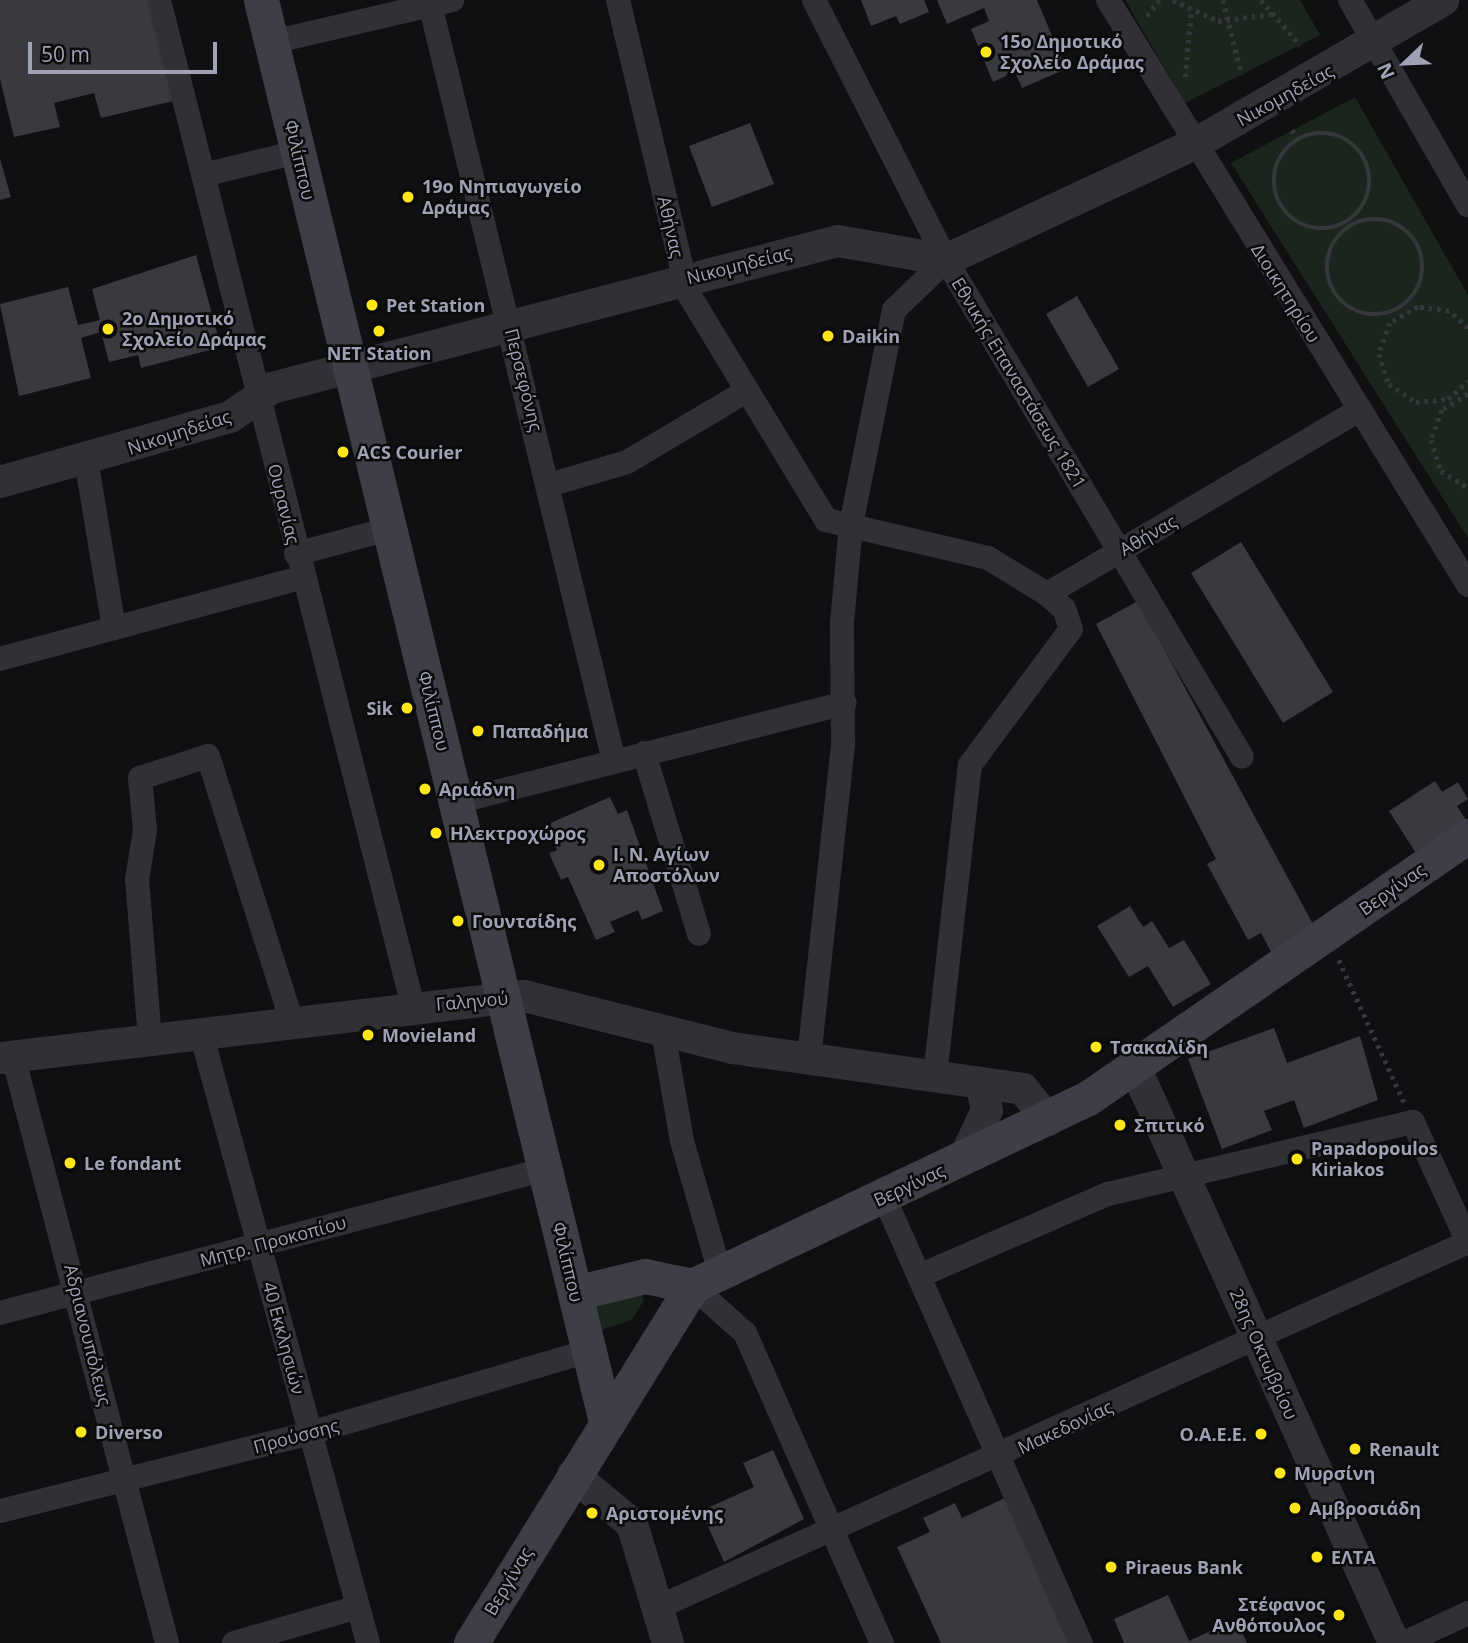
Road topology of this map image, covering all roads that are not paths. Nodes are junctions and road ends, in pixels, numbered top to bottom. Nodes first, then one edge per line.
1 (159, 0) edge
2 (261, 0) edge
3 (618, 0) edge
4 (814, 0) edge
5 (1108, 0) edge
6 (1350, 0) edge
7 (1443, 0) edge
8 (437, 2) edge
9 (1374, 42) junction
10 (272, 43) junction
11 (1195, 144) junction
12 (298, 152) junction
13 (203, 175) junction
14 (1468, 205) edge
15 (946, 260) junction
16 (683, 279) junction
17 (510, 325) junction
18 (349, 368) junction
19 (746, 392) junction
20 (258, 396) junction
21 (1358, 411) junction
22 (86, 459) junction
23 (0, 482) edge
24 (549, 485) junction
25 (851, 525) junction
26 (388, 529) junction
27 (1119, 552) junction
28 (299, 566) junction
29 (1468, 584) edge
30 (1047, 594) junction
31 (114, 628) junction
32 (0, 659) edge
33 (845, 703) junction
34 (644, 754) junction
35 (1241, 757) dead end
36 (614, 761) junction
37 (457, 802) junction
38 (1468, 836) edge
39 (699, 934) dead end
40 (504, 996) junction
41 (413, 1007) junction
42 (292, 1022) junction
43 (663, 1032) junction
44 (201, 1033) junction
45 (150, 1040) junction
46 (4, 1048) edge
47 (809, 1058) junction
48 (1134, 1065) junction
49 (935, 1076) junction
50 (982, 1083) junction
51 (1048, 1120) junction
52 (964, 1159) junction
53 (546, 1169) junction
54 (1182, 1173) junction
55 (884, 1197) junction
56 (1468, 1242) edge
57 (259, 1245) junction
58 (919, 1276) junction
59 (706, 1277) junction
60 (77, 1293) junction
61 (575, 1293) junction
62 (0, 1313) edge
63 (1257, 1339) junction
64 (589, 1351) junction
65 (606, 1422) junction
66 (310, 1433) junction
67 (1000, 1458) junction
68 (573, 1475) junction
69 (125, 1480) junction
70 (0, 1511) edge
71 (832, 1531) junction
72 (358, 1607) junction
73 (659, 1607) junction
74 (1468, 1614) edge
75 (473, 1642) edge
76 (167, 1643) edge
77 (234, 1643) edge
78 (368, 1643) edge
79 (668, 1643) edge
80 (882, 1643) edge
81 (1082, 1643) edge
82 (1394, 1643) edge
83 (1404, 1643) edge

1 - 13 street, Ουρανίας
2 - 10 main road, Φιλίππου
3 - 16 street, Αθήνας
4 - 15 street, Εθνικής Επαναστάσεως 1821
5 - 11 street, Διοικητηρίου
6 - 9 street
7 - 9 street, Νικομηδείας
8 - 10 street
8 - 17 street, Περσεφόνης
9 - 11 street, Νικομηδείας
9 - 14 street
10 - 12 main road, Φιλίππου
11 - 15 street, Νικομηδείας
11 - 21 street, Διοικητηρίου
12 - 13 street
12 - 18 main road, Φιλίππου
13 - 20 street, Ουρανίας
15 - 16 street, Νικομηδείας
15 - 25 street
15 - 27 street, Εθνικής Επαναστάσεως 1821
16 - 17 street, Νικομηδείας
16 - 19 street, Αθήνας
17 - 18 street, Νικομηδείας
17 - 24 street, Περσεφόνης
18 - 20 street, Νικομηδείας
18 - 26 main road, Φιλίππου
19 - 24 street
19 - 25 street, Αθήνας
20 - 22 street, Νικομηδείας
20 - 28 street, Ουρανίας
21 - 27 street, Αθήνας
21 - 29 street, Διοικητηρίου
22 - 23 street, Νικομηδείας
22 - 31 street
24 - 36 street, Περσεφόνης
25 - 30 street, Αθήνας
25 - 33 street
26 - 28 street
26 - 37 main road, Φιλίππου
27 - 30 street, Αθήνας
27 - 35 street, Εθνικής Επαναστάσεως 1821
28 - 31 street
28 - 41 street, Ουρανίας
30 - 49 street
31 - 32 street
33 - 34 street
33 - 47 street
34 - 36 street
34 - 39 street
36 - 37 street
37 - 40 main road, Φιλίππου
38 - 48 main road, Βεργίνας
40 - 41 street, Γαληνού
40 - 43 street, Γαληνού
40 - 53 main road, Φιλίππου
41 - 42 street, Γαληνού
42 - 44 street, Γαληνού
42 - 45 street
43 - 47 street, Γαληνού
43 - 59 street
44 - 45 street, Γαληνού
44 - 57 street, 40 Εκκλησιών
45 - 46 street, Γαληνού
46 - 60 street, Αδριανουπόλεως
47 - 49 street, Γαληνού
48 - 51 main road, Βεργίνας
48 - 54 street, 28ης Οκτωβρίου
49 - 50 street, Γαληνού
50 - 51 street, Γαληνού
50 - 52 street
51 - 52 main road, Βεργίνας
52 - 55 main road, Βεργίνας
53 - 57 street, Μητρ. Προκοπίου
53 - 61 main road, Φιλίππου
54 - 56 street
54 - 58 street
54 - 63 street, 28ης Οκτωβρίου
55 - 58 street
55 - 59 main road, Βεργίνας
56 - 63 street, Μακεδονίας
57 - 60 street, Μητρ. Προκοπίου
57 - 66 street, 40 Εκκλησιών
58 - 67 street
59 - 61 main road
59 - 65 main road, Βεργίνας
59 - 71 street
60 - 62 street, Μητρ. Προκοπίου
60 - 69 street, Αδριανουπόλεως
61 - 64 main road, Φιλίππου
63 - 67 street, Μακεδονίας
63 - 82 street, 28ης Οκτωβρίου
64 - 65 main road, Φιλίππου
64 - 66 street, Προύσσης
65 - 68 main road, Βεργίνας
66 - 69 street, Προύσσης
66 - 72 street, 40 Εκκλησιών
67 - 71 street, Μακεδονίας
67 - 81 street
68 - 73 street
68 - 75 main road, Βεργίνας
69 - 70 street, Προύσσης
69 - 76 street, Αδριανουπόλεως
71 - 73 street, Μακεδονίας
71 - 80 street
72 - 77 street
72 - 78 street, 40 Εκκλησιών
73 - 79 street
74 - 83 street

